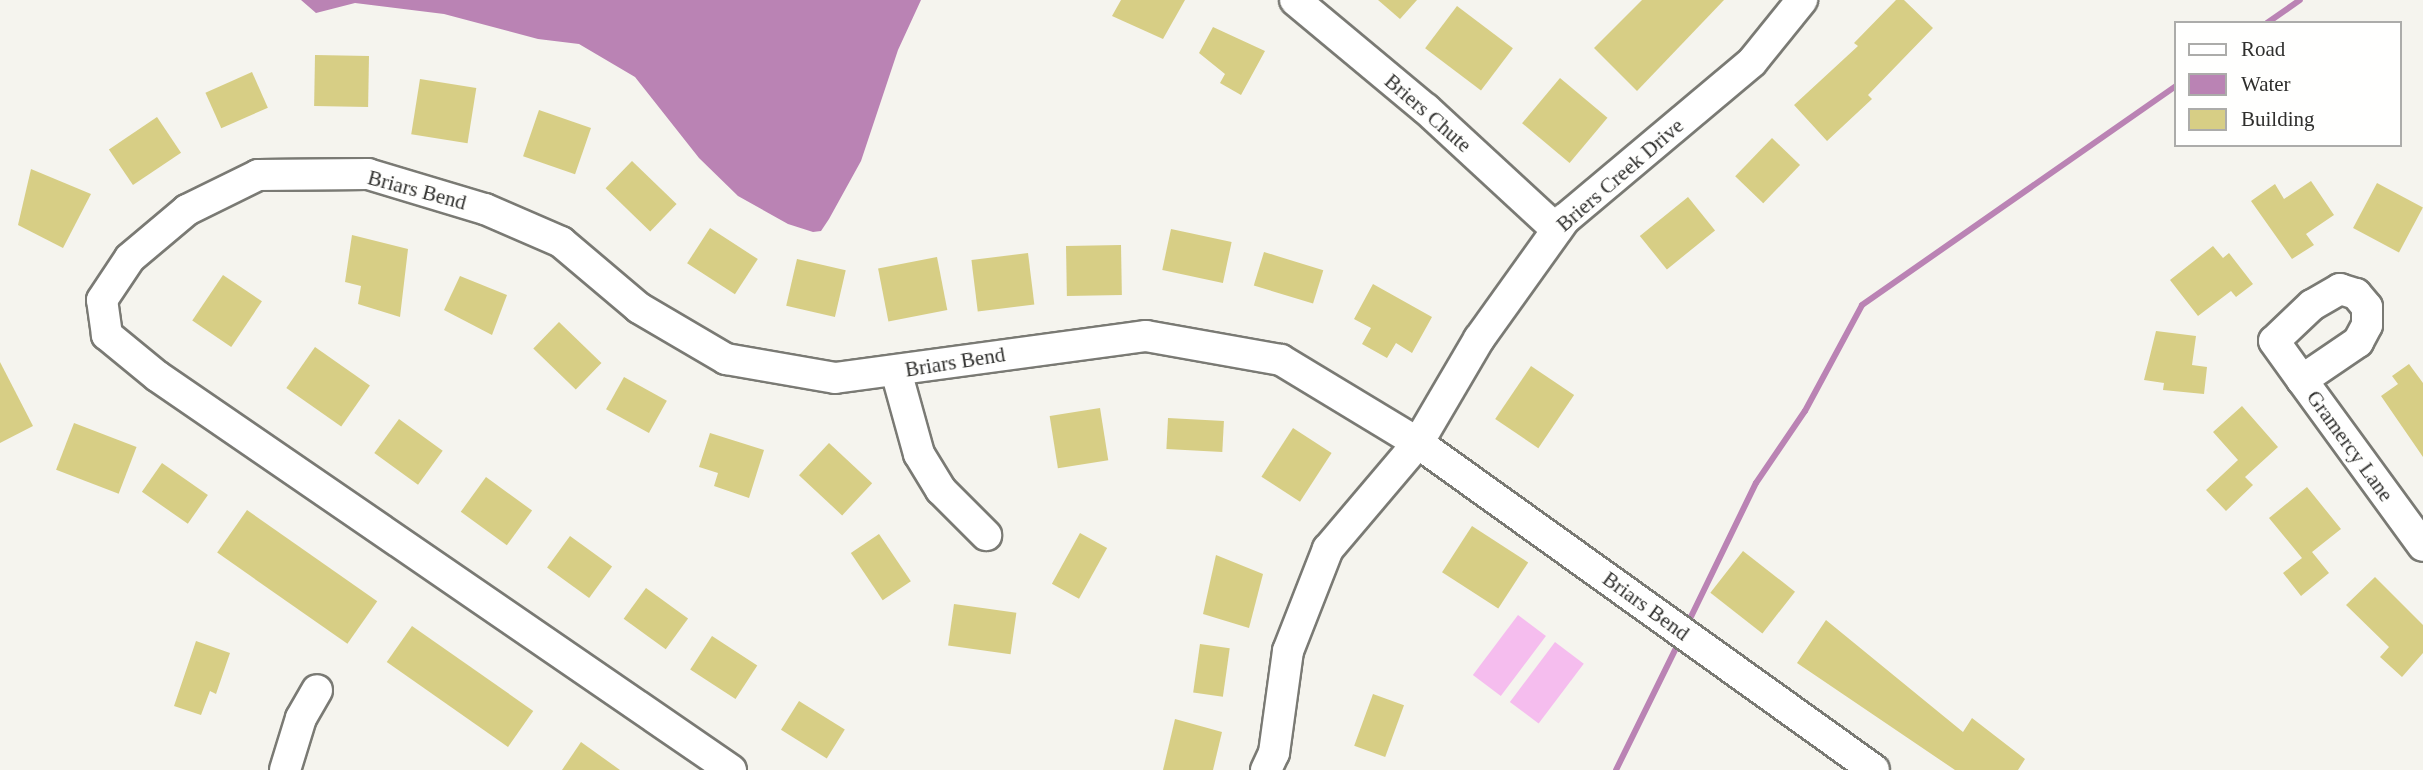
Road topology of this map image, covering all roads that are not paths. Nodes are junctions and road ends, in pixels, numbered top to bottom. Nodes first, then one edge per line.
1 (1295, 0) edge
2 (1802, 0) edge
3 (1556, 230) junction
4 (896, 371) junction
5 (2302, 380) dead end
6 (1418, 443) junction
7 (986, 535) dead end
8 (2423, 546) edge
9 (317, 690) dead end
10 (285, 770) edge
11 (731, 770) edge
12 (1266, 770) edge
13 (1874, 770) edge

1 - 3 street, Briers Chute
2 - 3 street, Briers Creek Drive
3 - 6 street, Briers Creek Drive
4 - 6 street, Briars Bend
4 - 7 street
4 - 11 street, Briars Bend
5 - 8 street, Gramercy Lane
6 - 12 street
6 - 13 street, Briars Bend
9 - 10 street

